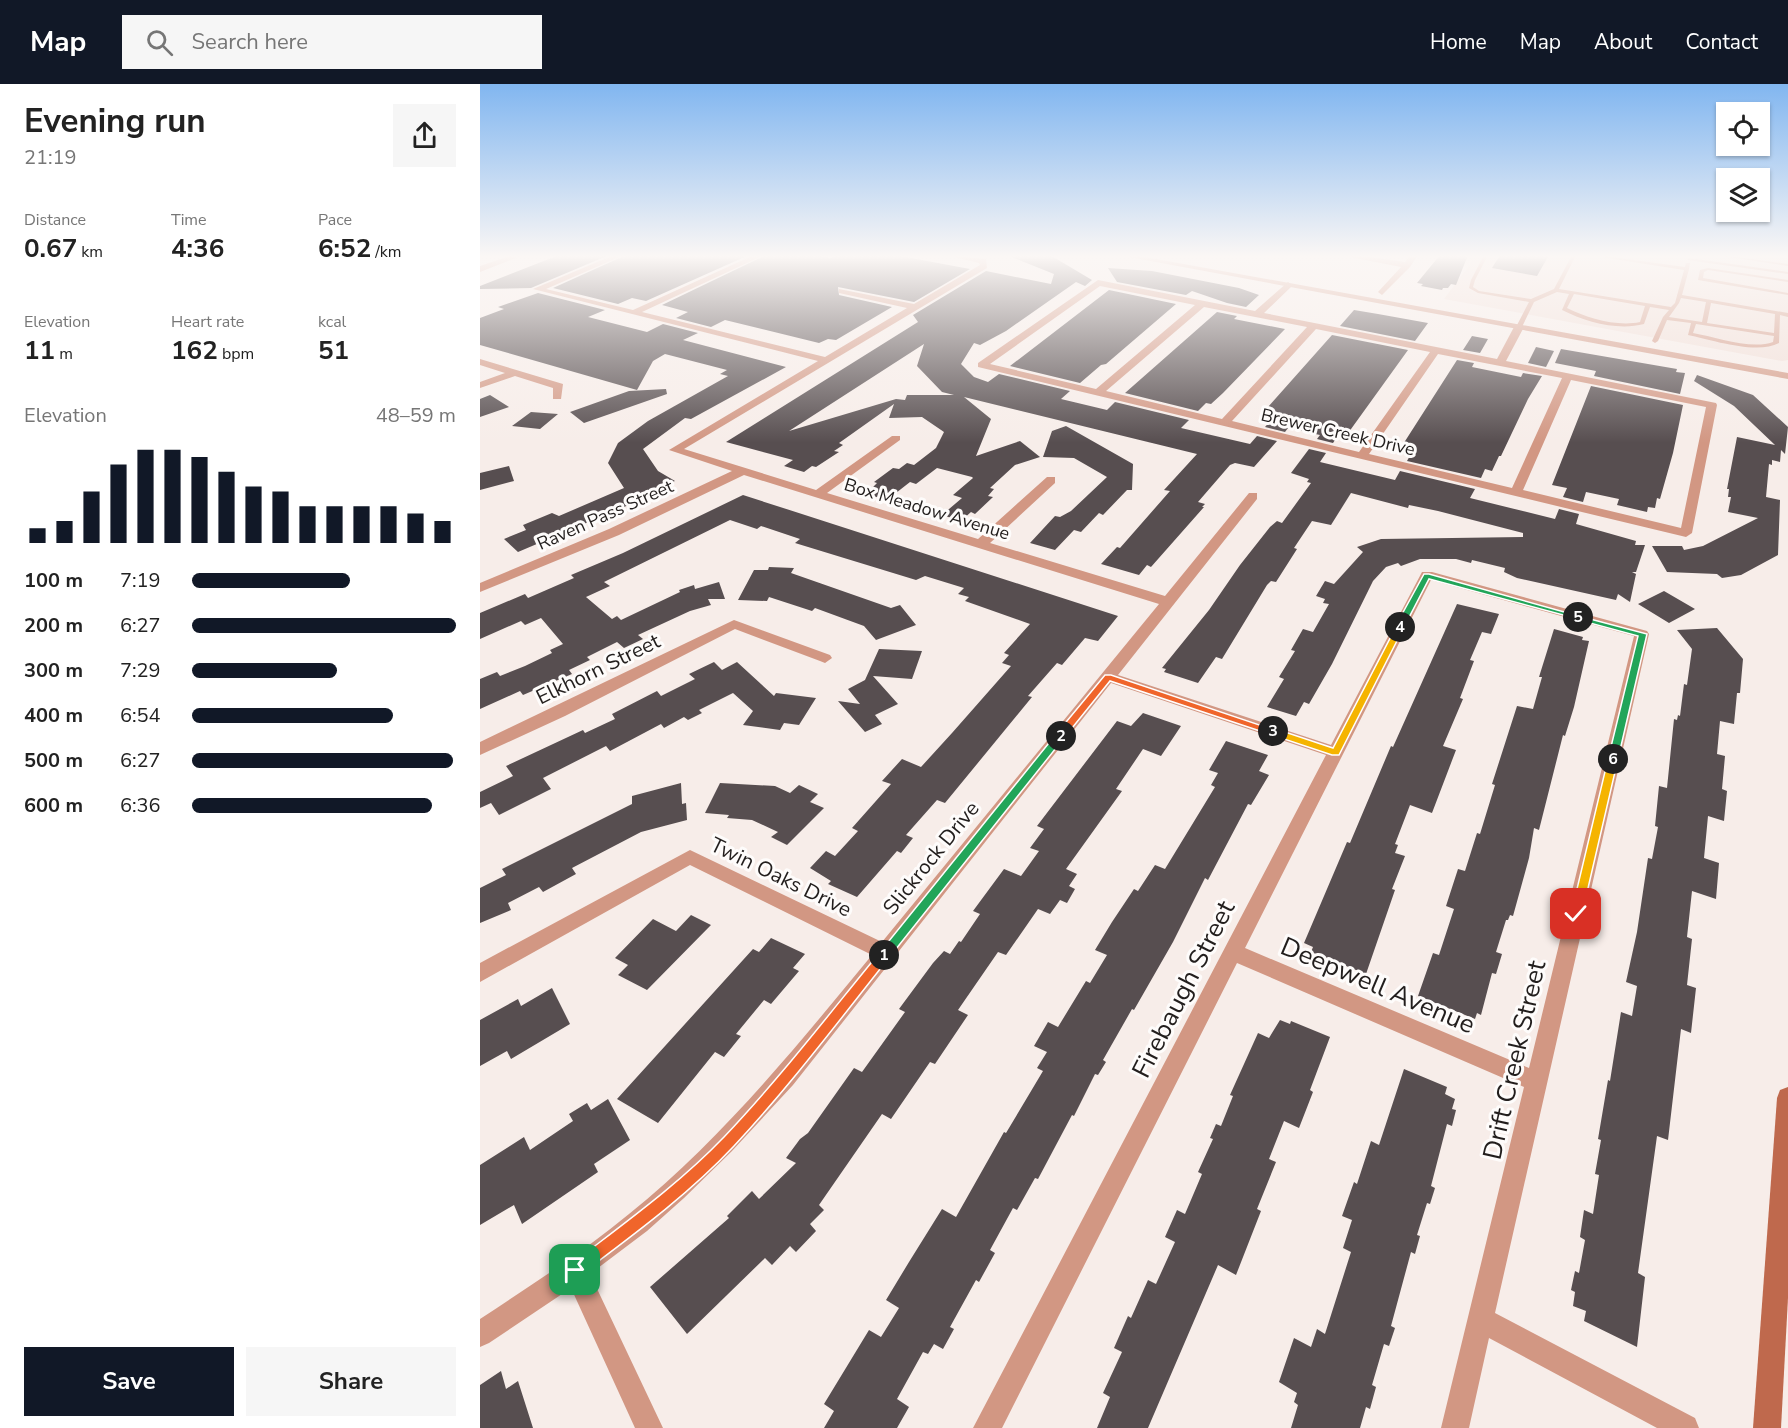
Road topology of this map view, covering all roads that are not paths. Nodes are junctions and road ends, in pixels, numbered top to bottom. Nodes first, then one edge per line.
1 (652, 318) edge
2 (898, 318) edge
3 (1050, 318) edge
4 (1186, 318) edge
5 (1271, 318) edge
6 (1468, 318) edge
7 (1524, 318) joint
8 (1589, 318) edge
9 (1644, 318) edge
10 (1666, 318) joint
11 (1705, 318) edge
12 (1778, 318) edge
13 (1694, 322) junction
14 (1704, 324) junction
15 (1314, 326) junction
16 (1519, 327) junction
17 (1623, 335) dead end
18 (1777, 335) junction
19 (1644, 339) dead end
20 (1655, 341) junction
21 (1666, 343) dead end
22 (1436, 350) junction
23 (826, 360) junction
24 (480, 362) edge
25 (1500, 363) junction
26 (514, 372) junction
27 (1568, 376) junction
28 (1788, 376) edge
29 (480, 385) edge
30 (1098, 393) junction
31 (557, 397) dead end
32 (1224, 423) junction
33 (896, 438) dead end
34 (1362, 456) junction
35 (743, 471) junction
36 (1051, 480) dead end
37 (1515, 492) junction
38 (818, 494) junction
39 (1253, 496) dead end
40 (981, 544) junction
41 (480, 588) edge
42 (1168, 602) junction
43 (1642, 634) joint
44 (825, 658) dead end
45 (1108, 677) junction
46 (480, 749) edge
47 (1335, 752) junction
48 (1232, 952) junction
49 (886, 953) junction
50 (480, 972) edge
51 (1537, 1082) junction
52 (1788, 1098) edge
53 (575, 1270) junction
54 (1480, 1320) junction
55 (480, 1334) edge
56 (649, 1428) edge
57 (987, 1428) edge
58 (1455, 1428) edge
59 (1685, 1428) edge
60 (1767, 1428) edge

1 - 23 street
2 - 23 street
3 - 30 street, Brewer Creek Drive
4 - 30 street
5 - 15 street
6 - 16 street
7 - 16 lane
7 - 17 street
8 - 9 lane
10 - 13 lane
10 - 20 lane
11 - 14 lane
12 - 18 lane
13 - 14 lane
13 - 18 lane
14 - 18 lane
15 - 22 street
15 - 32 street
16 - 25 street
16 - 28 street
19 - 20 street
20 - 21 street
22 - 25 street
22 - 34 street
23 - 35 street, Box Meadow Avenue
24 - 26 street
25 - 27 street
26 - 29 street
26 - 31 street
27 - 37 street
27 - 37 street, Brewer Creek Drive
30 - 32 street, Brewer Creek Drive
32 - 34 street, Brewer Creek Drive
33 - 38 street
34 - 37 street, Brewer Creek Drive
35 - 38 street, Box Meadow Avenue
35 - 41 street, Raven Pass Street
36 - 40 street
38 - 40 street, Box Meadow Avenue
39 - 42 street, Slickrock Drive
40 - 42 street, Box Meadow Avenue
42 - 45 street, Slickrock Drive
43 - 47 street, Firebaugh Street
43 - 51 street, Drift Creek Street
44 - 46 street, Elkhorn Street
45 - 47 street
45 - 49 street, Slickrock Drive
47 - 48 street, Firebaugh Street
48 - 51 street, Deepwell Avenue
48 - 57 street, Firebaugh Street
49 - 50 street, Twin Oaks Drive
49 - 53 street, Slickrock Drive
51 - 54 street, Drift Creek Street
52 - 60 main road
53 - 55 street, Slickrock Drive
53 - 56 street
54 - 58 street, Drift Creek Street
54 - 59 street

